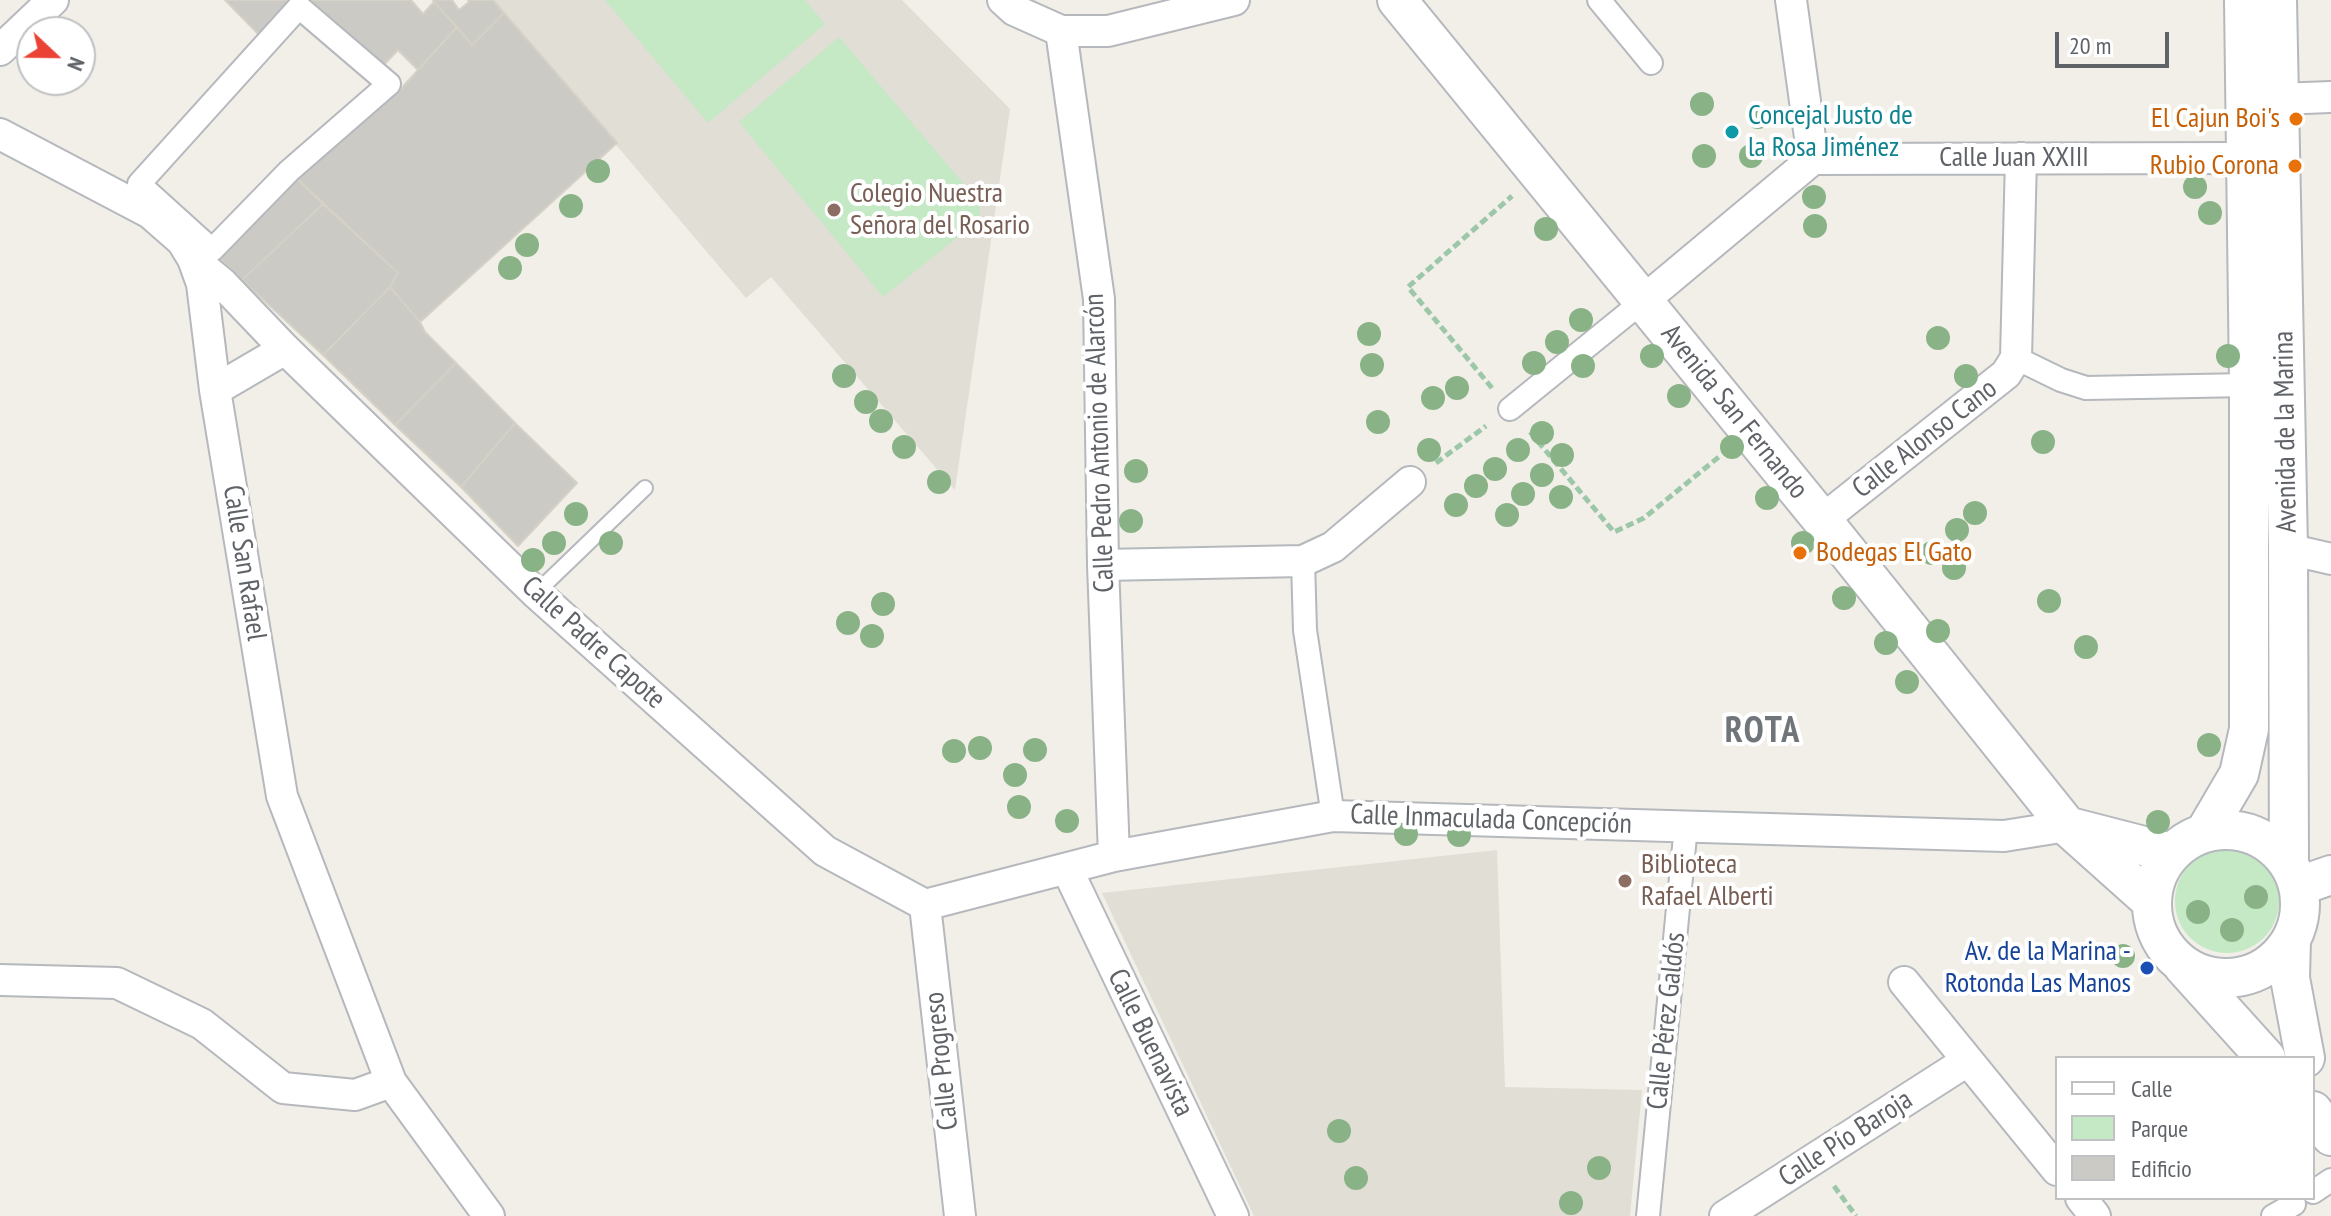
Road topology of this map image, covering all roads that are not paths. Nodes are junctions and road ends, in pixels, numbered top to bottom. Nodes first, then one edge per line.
1 (53, 0) edge
2 (1003, 0) edge
3 (1234, 0) edge
4 (1397, 0) edge
5 (1599, 0) edge
6 (1791, 0) edge
7 (2244, 0) edge
8 (2277, 0) edge
9 (1061, 31) junction
10 (0, 50) edge
11 (1651, 63) dead end
12 (2331, 97) edge
13 (2278, 99) junction
14 (0, 134) edge
15 (2021, 158) junction
16 (2245, 158) junction
17 (1813, 159) junction
18 (203, 255) junction
19 (1643, 301) junction
20 (285, 349) junction
21 (2016, 358) junction
22 (2249, 385) junction
23 (215, 390) junction
24 (1510, 409) road end
25 (1410, 482) road end
26 (645, 488) dead end
27 (1822, 520) junction
28 (2288, 549) junction
29 (2331, 559) edge
30 (1303, 561) junction
31 (1103, 565) junction
32 (536, 593) junction
33 (1333, 816) junction
34 (1686, 826) junction
35 (2067, 826) junction
36 (2205, 832) junction
37 (2171, 853) junction
38 (1114, 856) junction
39 (1067, 869) junction
40 (2306, 875) edge
41 (2151, 901) junction
42 (925, 905) junction
43 (2291, 940) junction
44 (2181, 964) junction
45 (0, 980) edge
46 (1904, 982) dead end
47 (2264, 1056) edge
48 (2305, 1056) edge
49 (1967, 1061) junction
50 (391, 1082) junction
51 (2055, 1168) edge
52 (2083, 1200) edge
53 (2301, 1200) edge
54 (489, 1216) edge
55 (960, 1216) edge
56 (1233, 1216) edge
57 (1648, 1216) edge
58 (1725, 1216) edge
59 (2095, 1216) edge
60 (2273, 1216) edge

1 - 10 street
2 - 9 street
3 - 9 street
4 - 19 street, Avenida San Fernando
5 - 11 street
6 - 17 street
7 - 16 street, Avenida de la Marina
8 - 13 street, Avenida de la Marina
9 - 31 street, Calle Pedro Antonio de Alarcón
12 - 13 street
13 - 28 street, Avenida de la Marina
14 - 18 street, Calle San Rafael
15 - 16 street, Calle Juan XXIII
15 - 17 street, Calle Juan XXIII
15 - 21 street, Calle Alonso Cano
16 - 22 street, Avenida de la Marina
17 - 19 street
18 - 18 street
18 - 20 street, Calle Padre Capote
18 - 23 street, Calle San Rafael
19 - 24 street
19 - 27 street, Avenida San Fernando
20 - 23 street
20 - 32 street, Calle Padre Capote
21 - 22 street
21 - 27 street, Calle Alonso Cano
22 - 36 street, Avenida de la Marina
23 - 50 street, Calle San Rafael
25 - 30 street
26 - 32 lane
27 - 35 street, Avenida San Fernando
28 - 29 street
28 - 40 street, Avenida de la Marina
30 - 31 street
30 - 33 street
31 - 38 street, Calle Pedro Antonio de Alarcón
32 - 42 street, Calle Padre Capote
33 - 34 street, Calle Inmaculada Concepción
33 - 38 street, Calle Inmaculada Concepción
34 - 35 street, Calle Inmaculada Concepción
34 - 57 street, Calle Pérez Galdós
35 - 37 street
35 - 41 street, Avenida San Fernando
36 - 37 street
36 - 40 street
37 - 41 street
38 - 39 street, Calle Inmaculada Concepción
39 - 42 street, Calle Inmaculada Concepción
39 - 56 street, Calle Buenavista
40 - 43 street
41 - 44 street
42 - 55 street, Calle Progreso
43 - 44 street
43 - 48 street
44 - 47 street
45 - 50 street
46 - 49 street
49 - 51 street
49 - 58 street, Calle Pío Baroja
50 - 54 street, Calle San Rafael
52 - 59 street
53 - 60 street

